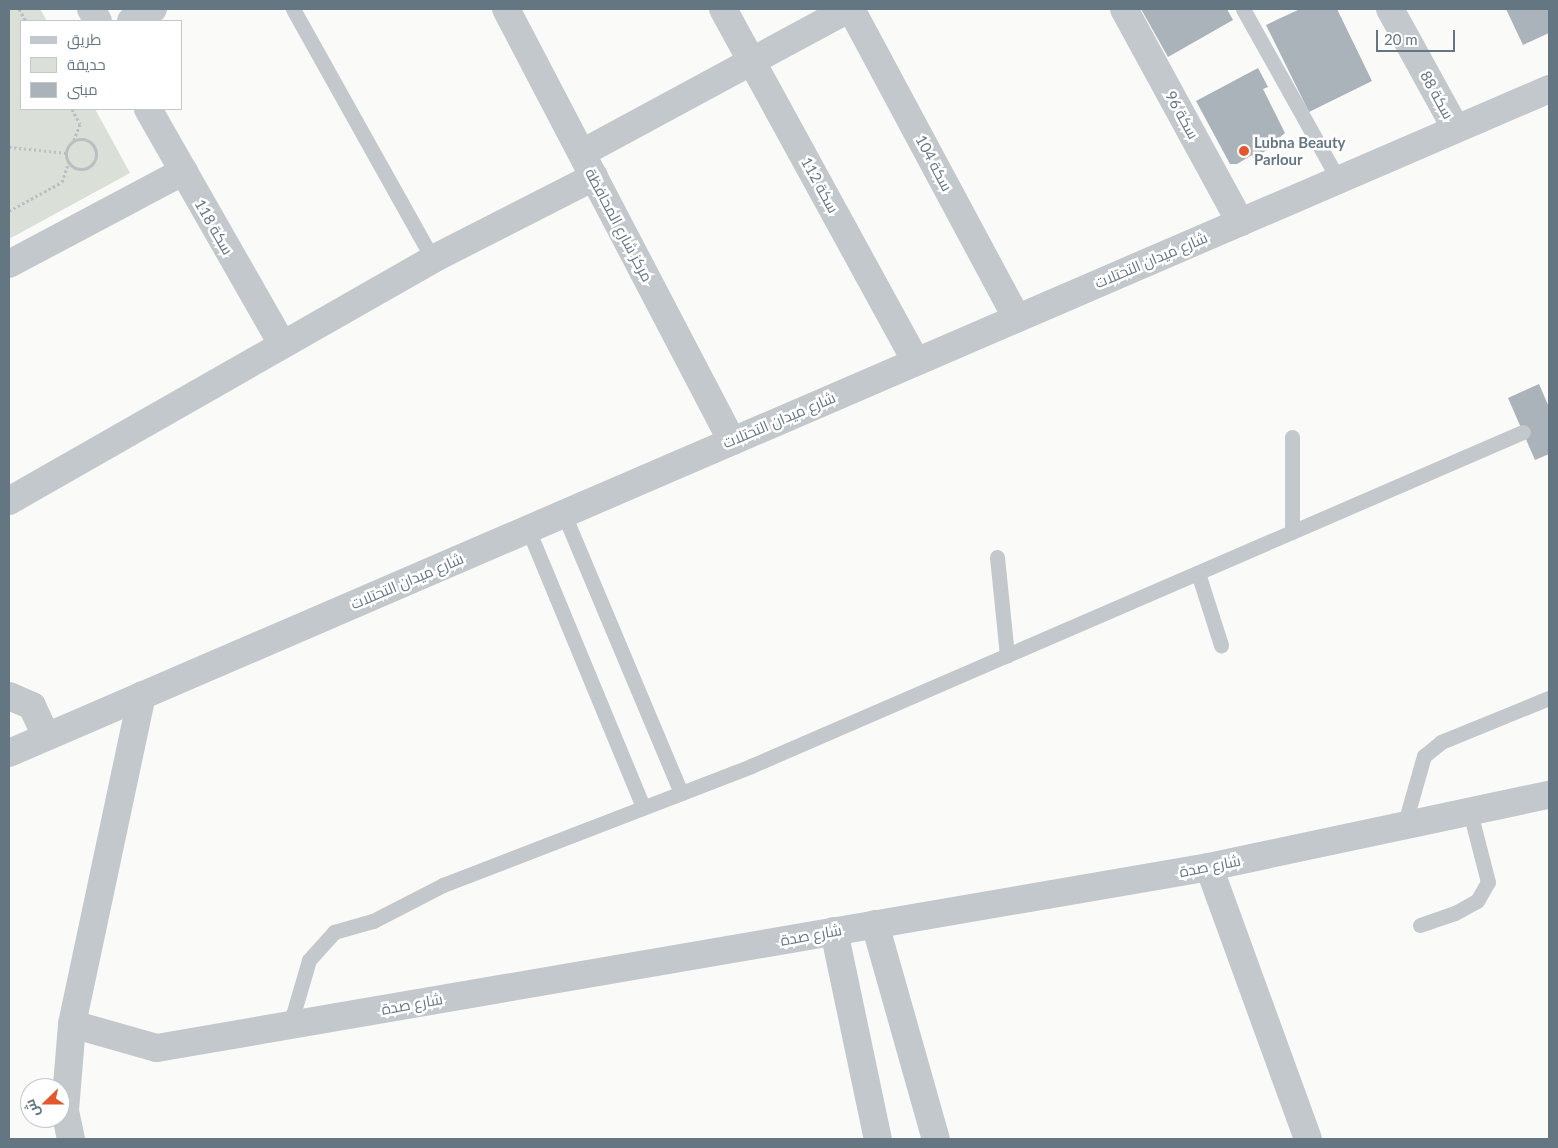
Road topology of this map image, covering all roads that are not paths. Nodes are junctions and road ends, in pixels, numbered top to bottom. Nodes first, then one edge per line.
1 (91, 9) edge
2 (154, 9) edge
3 (293, 9) edge
4 (506, 9) edge
5 (723, 9) edge
6 (849, 9) edge
7 (1124, 9) edge
8 (1243, 9) edge
9 (1390, 9) edge
10 (97, 20) edge
11 (133, 20) edge
12 (751, 60) junction
13 (1549, 89) edge
14 (149, 110) edge
15 (1456, 129) junction
16 (582, 153) junction
17 (184, 172) junction
18 (594, 177) junction
19 (1338, 179) junction
20 (1240, 222) junction
21 (433, 259) junction
22 (9, 264) edge
23 (1017, 318) junction
24 (282, 344) junction
25 (916, 361) junction
26 (1523, 432) dead end
27 (1292, 437) dead end
28 (732, 441) junction
29 (9, 501) edge
30 (563, 512) junction
31 (528, 529) junction
32 (1292, 532) junction
33 (997, 557) dead end
34 (1198, 573) junction
35 (1221, 644) dead end
36 (1007, 655) junction
37 (142, 695) junction
38 (9, 696) edge
39 (1549, 698) edge
40 (46, 736) junction
41 (9, 753) edge
42 (681, 792) junction
43 (1549, 795) edge
44 (643, 807) junction
45 (1470, 812) junction
46 (1404, 826) junction
47 (1209, 867) junction
48 (875, 924) junction
49 (1420, 924) dead end
50 (834, 931) junction
51 (72, 1024) junction
52 (290, 1025) junction
53 (71, 1139) edge
54 (878, 1139) edge
55 (936, 1139) edge
56 (1308, 1139) edge

1 - 10 street
2 - 11 street
3 - 21 lane
4 - 16 street, مركز شارع المحافظة
5 - 12 street, سكة 112
6 - 12 street
6 - 23 street, سكة 104
7 - 20 street, سكة 96
8 - 19 lane
9 - 15 street, سكة 88
12 - 16 street
12 - 25 street, سكة 112
13 - 15 street, شارع ميدان التحتلات
14 - 17 street, سكة 118
15 - 19 street, شارع ميدان التحتلات
16 - 18 street, مركز شارع المحافظة
17 - 22 street
17 - 24 street, سكة 118
18 - 21 street
18 - 28 street, مركز شارع المحافظة
19 - 20 street, شارع ميدان التحتلات
20 - 23 street, شارع ميدان التحتلات
21 - 24 street
23 - 25 street, شارع ميدان التحتلات
24 - 29 street
25 - 28 street, شارع ميدان التحتلات
26 - 32 lane
27 - 32 lane
28 - 30 street, شارع ميدان التحتلات
30 - 31 street, شارع ميدان التحتلات
30 - 42 lane
31 - 37 street, شارع ميدان التحتلات
31 - 44 lane
32 - 34 lane
33 - 36 lane
34 - 35 lane
34 - 36 lane
36 - 42 lane
37 - 40 street, شارع ميدان التحتلات
37 - 51 street
38 - 40 street
39 - 46 lane
40 - 41 street, شارع ميدان التحتلات
42 - 44 lane
43 - 45 street, شارع صدة
44 - 52 lane
45 - 46 street, شارع صدة
45 - 49 lane
46 - 47 street, شارع صدة
47 - 48 street, شارع صدة
47 - 56 street
48 - 50 street, شارع صدة
48 - 55 street
50 - 52 street, شارع صدة
50 - 54 street
51 - 52 street, شارع صدة
51 - 53 street

